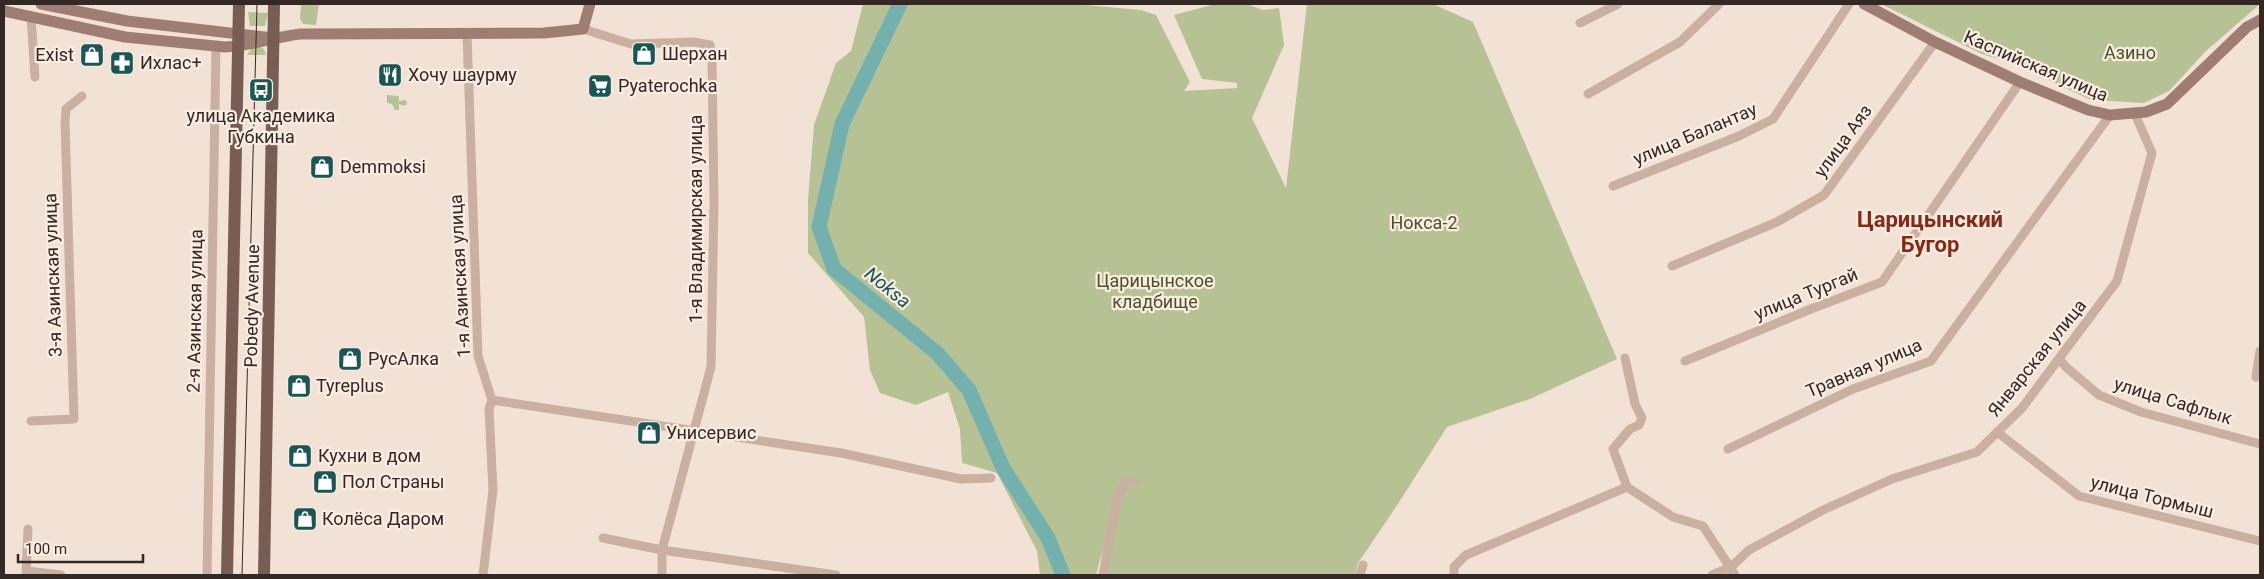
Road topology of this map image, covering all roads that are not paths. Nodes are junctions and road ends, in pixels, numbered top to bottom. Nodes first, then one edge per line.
1 (41, 4) edge
2 (239, 4) edge
3 (274, 4) edge
4 (590, 4) edge
5 (1618, 4) edge
6 (1719, 4) edge
7 (1849, 4) edge
8 (1864, 4) edge
9 (4, 11) edge
10 (31, 16) junction
11 (2260, 20) edge
12 (1580, 23) dead end
13 (583, 29) junction
14 (238, 33) junction
15 (466, 33) junction
16 (273, 38) junction
17 (1935, 42) junction
18 (216, 47) junction
19 (238, 47) junction
20 (35, 77) dead end
21 (2020, 82) junction
22 (1588, 94) dead end
23 (82, 96) dead end
24 (2136, 114) junction
25 (2110, 115) junction
26 (1613, 186) dead end
27 (1672, 266) dead end
28 (2260, 351) edge
29 (1625, 358) dead end
30 (2059, 359) junction
31 (1685, 361) dead end
32 (2256, 377) dead end
33 (492, 400) junction
34 (31, 421) dead end
35 (695, 432) junction
36 (1997, 432) junction
37 (2260, 444) edge
38 (1728, 449) dead end
39 (992, 478) dead end
40 (1134, 481) dead end
41 (1626, 487) junction
42 (28, 529) dead end
43 (604, 538) dead end
44 (2260, 540) edge
45 (662, 550) junction
46 (1363, 565) dead end
47 (27, 571) edge
48 (1733, 571) edge
49 (61, 575) edge
50 (207, 575) edge
51 (227, 575) edge
52 (264, 575) edge
53 (483, 575) edge
54 (662, 575) edge
55 (836, 575) edge
56 (1103, 575) edge
57 (1360, 575) edge
58 (1454, 575) edge
59 (1712, 575) edge

1 - 14 street
2 - 14 main road, Pobedy Avenue
3 - 16 main road, Pobedy Avenue
4 - 13 street
5 - 12 street
6 - 22 street
7 - 26 street, улица Балантау
8 - 17 street, Каспийская улица
9 - 10 street
10 - 18 street
10 - 20 street
11 - 24 street, Каспийская улица
13 - 15 street
13 - 35 street, 1-я Владимирская улица
14 - 16 street
14 - 19 main road, Pobedy Avenue
15 - 16 street
15 - 33 street, 1-я Азинская улица
16 - 19 street
16 - 52 main road, Pobedy Avenue
17 - 21 street, Каспийская улица
17 - 27 street, улица Аяз
18 - 19 street
18 - 50 street, 2-я Азинская улица
19 - 51 main road, Pobedy Avenue
21 - 25 street, Каспийская улица
21 - 31 street, улица Тургай
23 - 34 street, 3-я Азинская улица
24 - 25 street, Каспийская улица
24 - 30 street, Январская улица
25 - 38 street, Травная улица
28 - 32 street
29 - 41 street
30 - 36 street, Январская улица
30 - 37 street, улица Сафлык
33 - 35 street
33 - 53 street, 1-я Азинская улица
35 - 39 street
35 - 45 street
36 - 44 street, улица Тормыш
36 - 48 street, Январская улица
40 - 56 street
41 - 48 street
41 - 58 street
42 - 47 street
43 - 45 street
45 - 54 street
45 - 55 street
46 - 57 street
47 - 49 street
48 - 59 street, Январская улица

